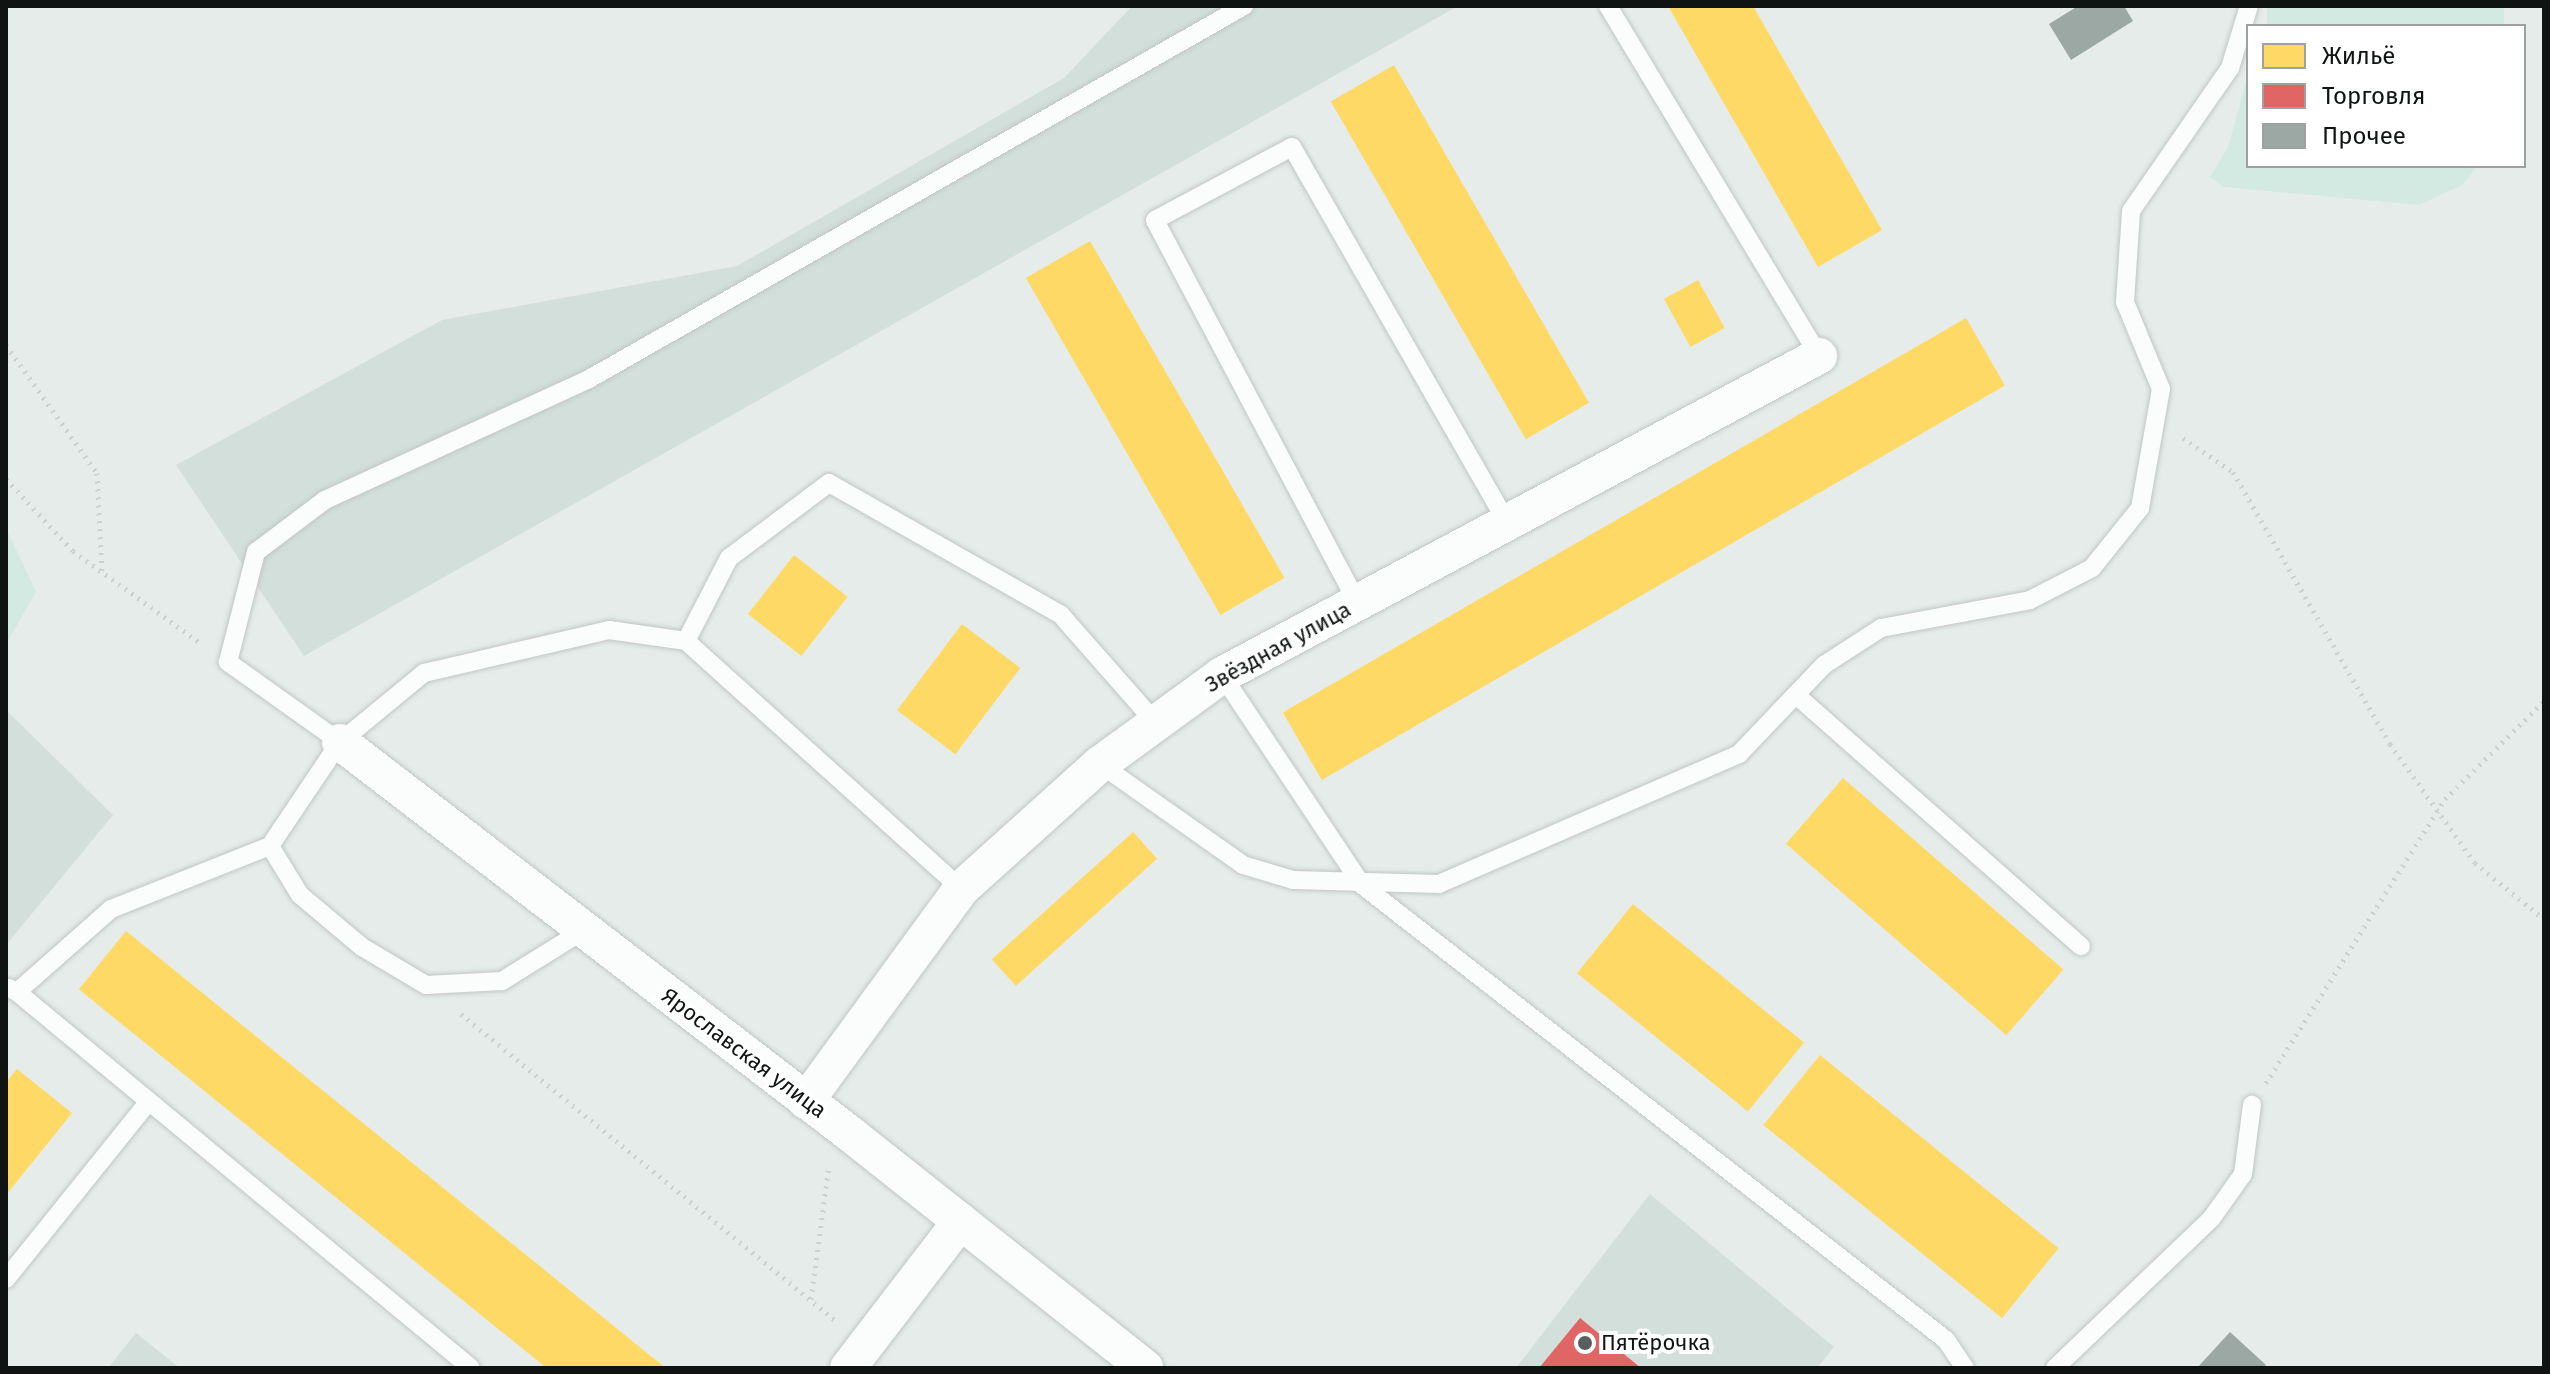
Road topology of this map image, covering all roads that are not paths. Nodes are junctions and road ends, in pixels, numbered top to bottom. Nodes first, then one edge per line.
1 (1244, 6) edge
2 (1608, 6) edge
3 (2249, 6) edge
4 (1819, 356) joint
5 (1507, 522) junction
6 (1357, 602) junction
7 (686, 641) junction
8 (1222, 675) junction
9 (1796, 695) junction
10 (1156, 723) junction
11 (340, 742) junction
12 (1100, 764) junction
13 (270, 846) junction
14 (1362, 885) junction
15 (961, 889) junction
16 (584, 930) junction
17 (2081, 946) dead end
18 (12, 990) edge
19 (149, 1101) junction
20 (806, 1101) junction
21 (2252, 1105) road end
22 (961, 1221) junction
23 (6, 1279) edge
24 (857, 1356) edge
25 (471, 1368) edge
26 (1145, 1368) edge
27 (1965, 1368) edge
28 (2055, 1368) edge

1 - 11 lane
2 - 4 lane
3 - 9 lane
4 - 5 street, Звёздная улица
5 - 6 street, Звёздная улица
5 - 6 lane
6 - 8 street, Звёздная улица
7 - 10 lane
7 - 11 lane
7 - 15 lane
8 - 10 street, Звёздная улица
8 - 14 lane
9 - 14 lane
9 - 17 lane
10 - 12 street, Звёздная улица
11 - 13 lane
11 - 16 street, Ярославская улица
12 - 14 lane
12 - 15 street, Звёздная улица
13 - 16 lane
13 - 18 lane
14 - 27 lane
15 - 20 street, Звёздная улица
16 - 20 street, Ярославская улица
18 - 19 lane
19 - 23 lane
19 - 25 lane
20 - 22 street, Ярославская улица
21 - 28 lane
22 - 24 street
22 - 26 street, Ярославская улица

